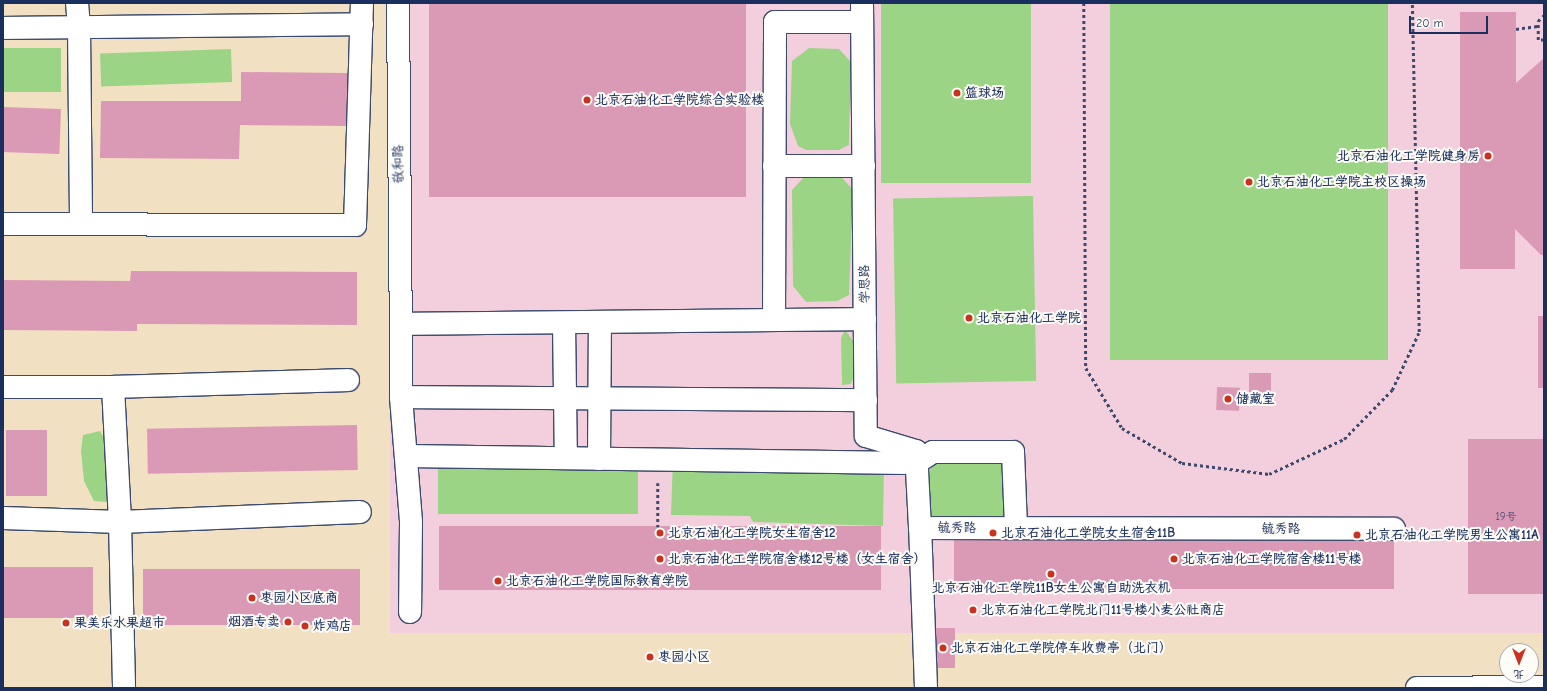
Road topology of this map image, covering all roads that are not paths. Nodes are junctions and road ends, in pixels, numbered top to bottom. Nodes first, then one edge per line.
1 (77, 3) edge
2 (398, 3) edge
3 (862, 12) edge
4 (362, 14) edge
5 (3, 28) edge
6 (79, 28) junction
7 (774, 166) junction
8 (864, 166) junction
9 (3, 224) edge
10 (81, 224) junction
11 (865, 319) junction
12 (774, 320) junction
13 (600, 322) junction
14 (564, 323) junction
15 (401, 324) junction
16 (348, 380) dead end
17 (113, 387) junction
18 (3, 388) edge
19 (401, 398) junction
20 (564, 398) junction
21 (599, 399) junction
22 (866, 400) junction
23 (406, 456) junction
24 (566, 458) junction
25 (599, 459) junction
26 (916, 463) junction
27 (360, 512) dead end
28 (3, 518) edge
29 (120, 522) junction
30 (1016, 527) junction
31 (920, 528) junction
32 (1394, 529) dead end
33 (410, 612) dead end
34 (1544, 687) edge
35 (124, 688) edge
36 (926, 688) edge
37 (1417, 688) edge

1 - 6 street
2 - 15 street, 敬和路
3 - 7 street
3 - 8 street, 学思路
4 - 6 street
4 - 10 street
5 - 6 street
6 - 10 street
7 - 8 street
7 - 12 street
8 - 11 street, 学思路
9 - 10 street
11 - 12 street
11 - 22 street, 学思路
12 - 13 street
13 - 14 street
13 - 21 street
14 - 15 street
14 - 20 street
15 - 19 street, 敬和路
16 - 17 street
17 - 18 street
17 - 29 street
19 - 20 street
19 - 23 street, 敬和路
20 - 21 street
20 - 24 street
21 - 22 street
21 - 25 street
22 - 26 street, 学思路
23 - 24 street
23 - 33 street, 敬和路
24 - 25 street
25 - 26 street
26 - 30 street
26 - 31 street, 学思路
27 - 29 street
28 - 29 street
29 - 35 street
30 - 31 street, 毓秀路
30 - 32 street, 毓秀路
31 - 36 street, 毓秀路
34 - 37 street

